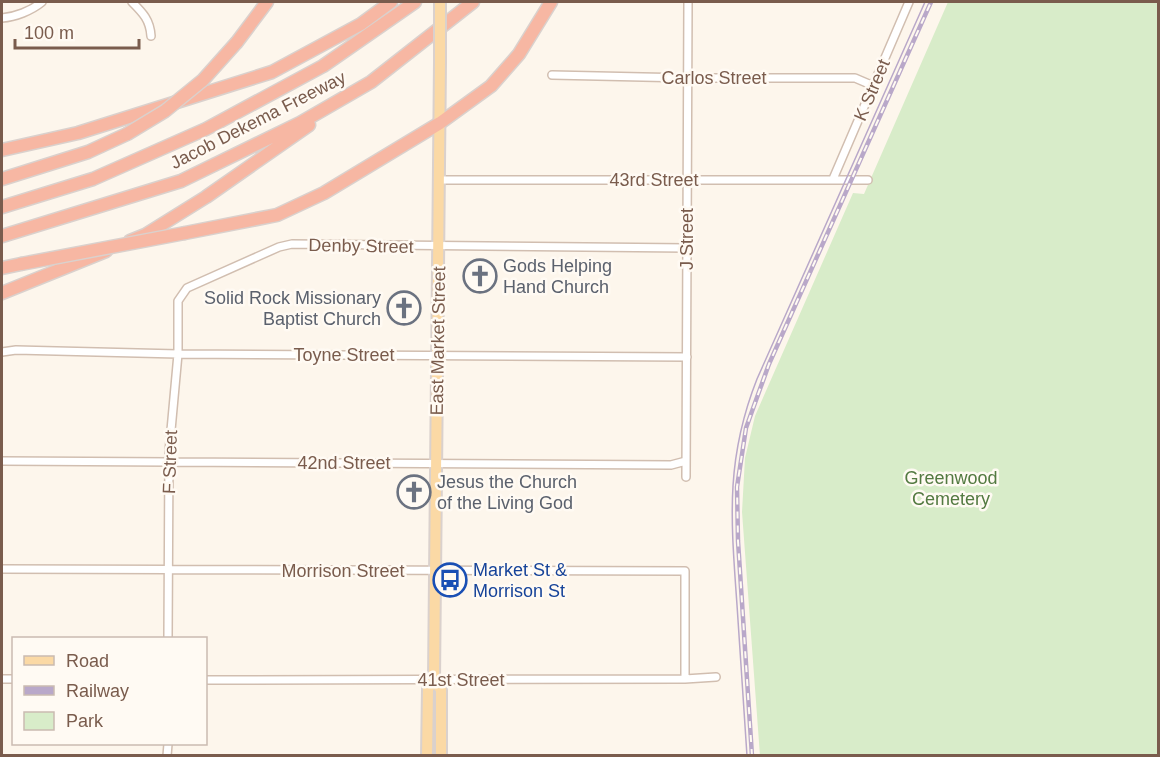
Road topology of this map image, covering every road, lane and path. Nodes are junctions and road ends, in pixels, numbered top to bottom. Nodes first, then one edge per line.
1 (42, 2) edge
2 (132, 2) edge
3 (267, 2) edge
4 (391, 2) edge
5 (415, 2) edge
6 (440, 2) edge
7 (473, 2) edge
8 (551, 2) edge
9 (688, 2) edge
10 (909, 2) edge
11 (2, 18) edge
12 (152, 36) dead end
13 (552, 75) dead end
14 (688, 78) junction
15 (371, 82) junction
16 (872, 89) junction
17 (440, 123) junction
18 (2, 150) edge
19 (2, 179) edge
20 (833, 179) junction
21 (439, 180) junction
22 (688, 180) junction
23 (868, 180) dead end
24 (2, 207) edge
25 (2, 236) edge
26 (439, 247) junction
27 (687, 248) junction
28 (2, 268) edge
29 (187, 288) joint
30 (2, 293) edge
31 (2, 352) edge
32 (178, 354) junction
33 (437, 355) junction
34 (687, 357) junction
35 (2, 461) edge
36 (686, 461) junction
37 (169, 463) junction
38 (437, 463) junction
39 (686, 477) dead end
40 (2, 569) edge
41 (169, 570) junction
42 (435, 571) junction
43 (168, 637) edge
44 (716, 677) dead end
45 (207, 680) edge
46 (434, 680) junction
47 (685, 680) junction
48 (427, 756) edge
49 (441, 756) edge

1 - 11 street
2 - 12 street
3 - 19 highway, bridge
4 - 18 highway
5 - 24 highway, Jacob Dekema Freeway
6 - 17 main road, East Market Street, bridge
7 - 15 highway, Jacob Dekema Freeway
8 - 17 highway
9 - 14 street, J Street
10 - 16 street, K Street
13 - 14 street, Carlos Street
14 - 16 street, Carlos Street
14 - 22 street, J Street
15 - 25 highway, Jacob Dekema Freeway
15 - 30 highway
16 - 20 street, K Street
17 - 21 main road, East Market Street
17 - 28 highway, bridge
20 - 22 street, 43rd Street
20 - 23 street, 43rd Street
21 - 22 street, 43rd Street
21 - 26 main road, East Market Street
22 - 27 street, J Street
26 - 27 street, Denby Street
26 - 29 street, Denby Street
26 - 33 main road, East Market Street
27 - 34 street, J Street
29 - 32 street, F Street
31 - 32 street, Toyne Street
32 - 33 street, Toyne Street
32 - 37 street, F Street
33 - 34 street, Toyne Street
33 - 38 main road, East Market Street
34 - 36 street, J Street
35 - 37 street, 42nd Street
36 - 38 street, 42nd Street
36 - 39 street, J Street
37 - 38 street, 42nd Street
37 - 41 street, F Street
38 - 42 main road, East Market Street
40 - 41 street, Morrison Street
41 - 42 street, Morrison Street
41 - 43 street, F Street
42 - 46 main road, East Market Street
42 - 47 street, Morrison Street
44 - 47 street, 41st Street
45 - 46 street, 41st Street
46 - 47 street, 41st Street
46 - 48 main road, East Market Street
46 - 49 main road, East Market Street

